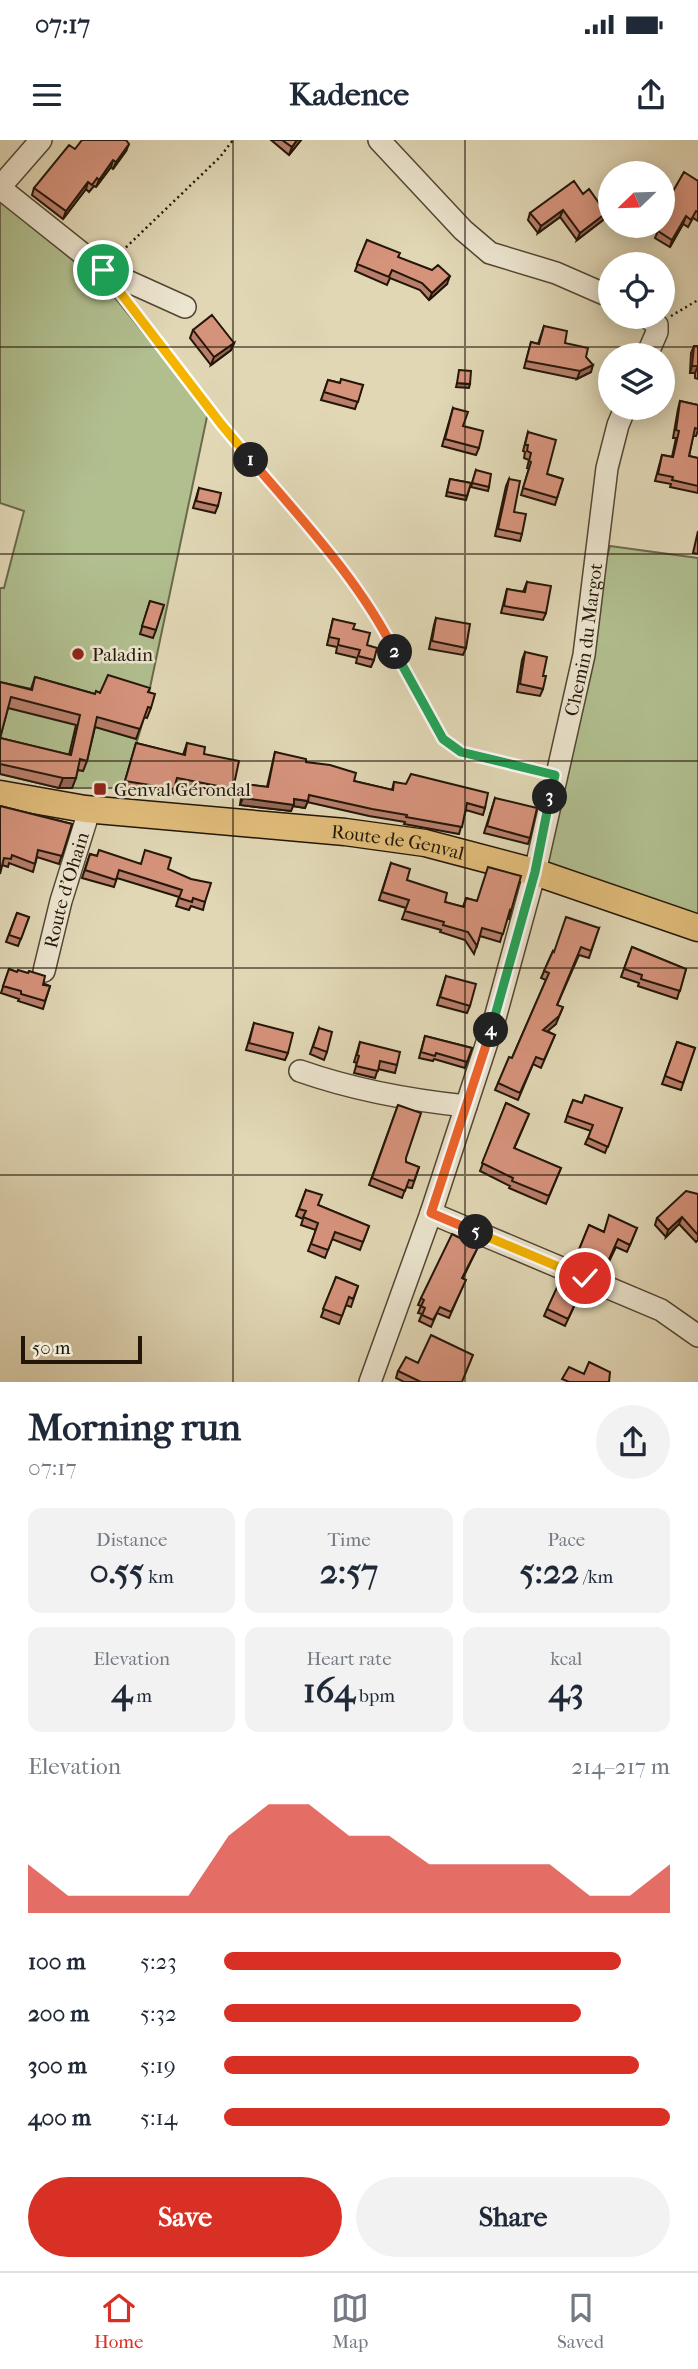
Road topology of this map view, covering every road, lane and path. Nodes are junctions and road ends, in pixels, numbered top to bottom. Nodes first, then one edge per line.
1 (41, 140) edge
2 (233, 140) edge
3 (379, 140) edge
4 (0, 188) edge
5 (103, 270) junction
6 (598, 291) edge
7 (126, 299) dead end
8 (698, 300) edge
9 (186, 307) dead end
10 (675, 310) edge
11 (620, 420) edge
12 (555, 775) junction
13 (0, 794) edge
14 (88, 808) junction
15 (535, 872) junction
16 (698, 928) edge
17 (44, 971) dead end
18 (300, 1072) dead end
19 (466, 1106) junction
20 (431, 1213) junction
21 (697, 1336) edge
22 (370, 1382) edge

1 - 4 street
2 - 5 path
3 - 6 street
4 - 5 street
5 - 9 street
7 - 12 path
8 - 10 path
11 - 12 street, Chemin du Margot
12 - 15 street, Chemin du Margot
13 - 14 main road, Route d'Ohain
14 - 15 main road, Route de Genval
14 - 17 street, Route d'Ohain
15 - 16 main road, Route de Genval
15 - 19 street, Chemin du Margot
18 - 19 street
19 - 20 street, Chemin du Margot
20 - 21 street
20 - 22 street, Chemin du Margot

